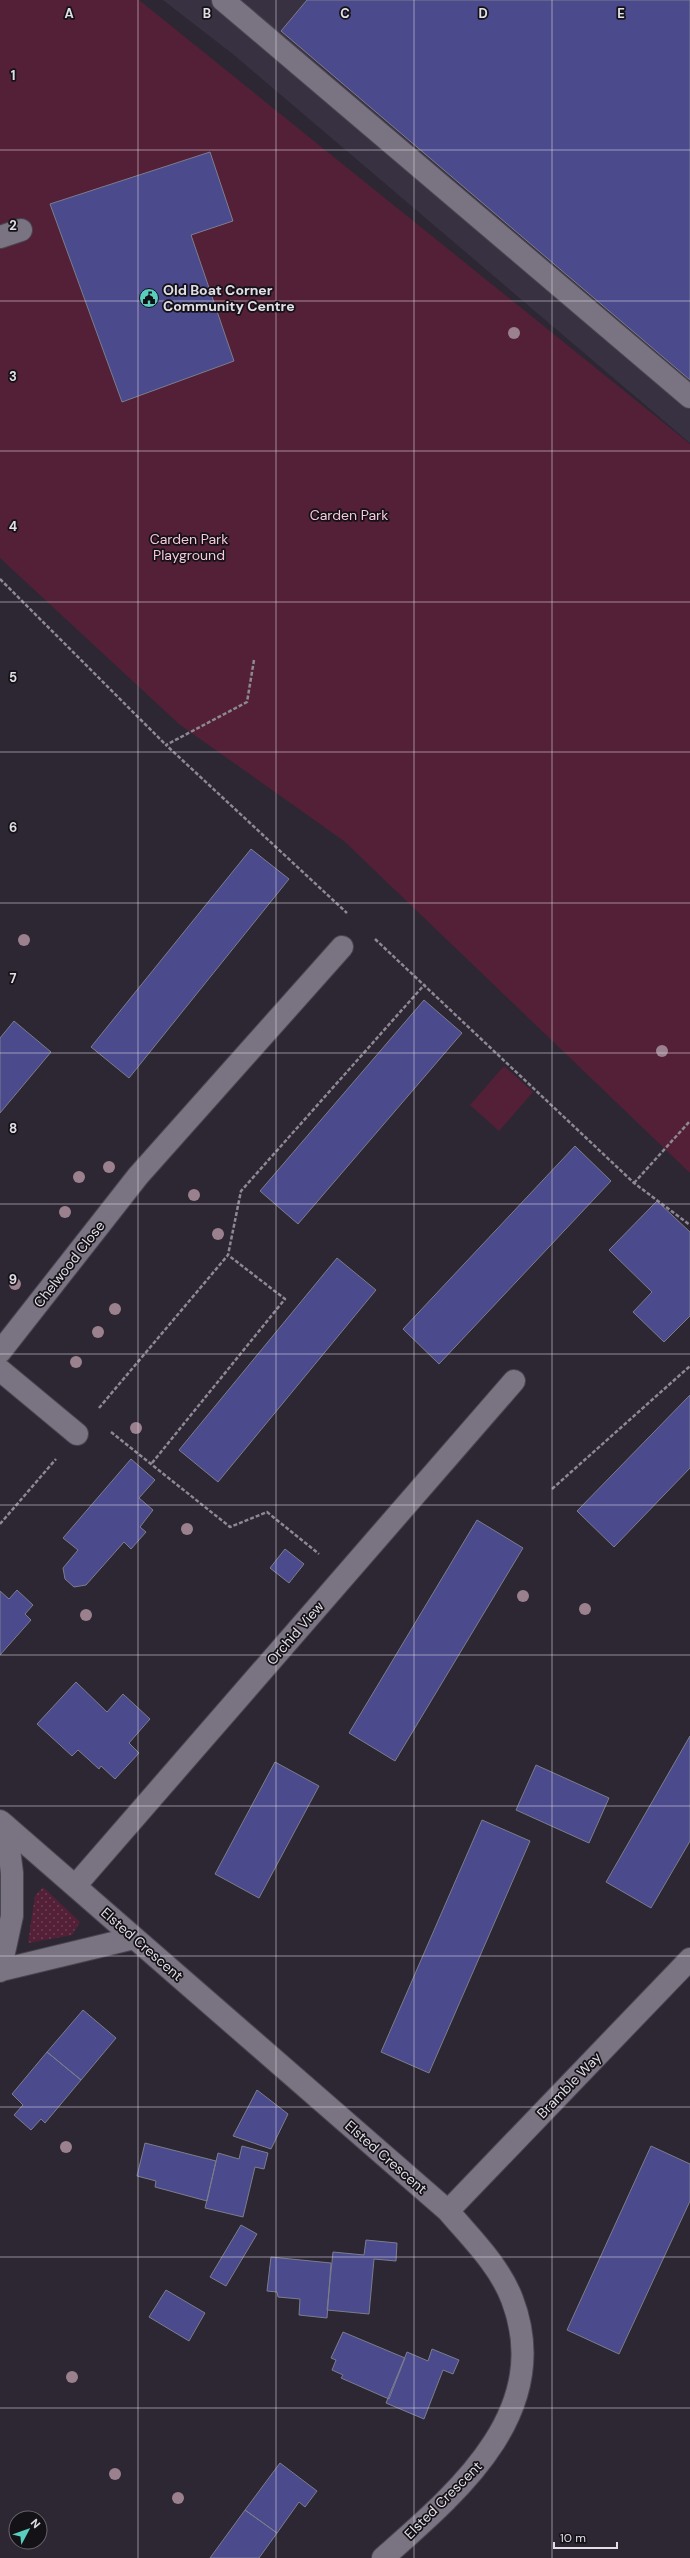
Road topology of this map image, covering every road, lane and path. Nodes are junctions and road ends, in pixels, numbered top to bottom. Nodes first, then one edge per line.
1 (223, 0) edge
2 (21, 230) dead end
3 (0, 237) edge
4 (690, 397) edge
5 (0, 579) edge
6 (254, 660) dead end
7 (166, 746) junction
8 (350, 916) dead end
9 (372, 936) dead end
10 (342, 947) dead end
11 (425, 984) junction
12 (690, 1121) edge
13 (634, 1183) junction
14 (690, 1225) edge
15 (228, 1255) junction
16 (0, 1352) edge
17 (690, 1366) edge
18 (0, 1370) edge
19 (514, 1381) dead end
20 (92, 1416) junction
21 (77, 1434) junction
22 (152, 1463) junction
23 (552, 1489) dead end
24 (0, 1524) edge
25 (345, 1576) junction
26 (3, 1824) edge
27 (76, 1885) junction
28 (134, 1938) junction
29 (690, 1959) edge
30 (1, 1971) edge
31 (448, 2211) junction
32 (383, 2558) edge

1 - 4 street
2 - 3 street
5 - 7 path
6 - 7 path
7 - 8 path
9 - 11 path
10 - 16 street, Chelwood Close
11 - 13 path
11 - 15 path
12 - 13 path
13 - 14 path
15 - 20 path
15 - 22 path
17 - 23 path
18 - 21 street
19 - 25 street, Orchid View
20 - 21 path
20 - 22 path
21 - 24 path
22 - 25 path
25 - 27 street, Orchid View
26 - 27 street, Elsted Crescent
26 - 30 street
27 - 28 street, Elsted Crescent
28 - 30 street
28 - 31 street, Elsted Crescent
29 - 31 street, Bramble Way
31 - 32 street, Elsted Crescent

